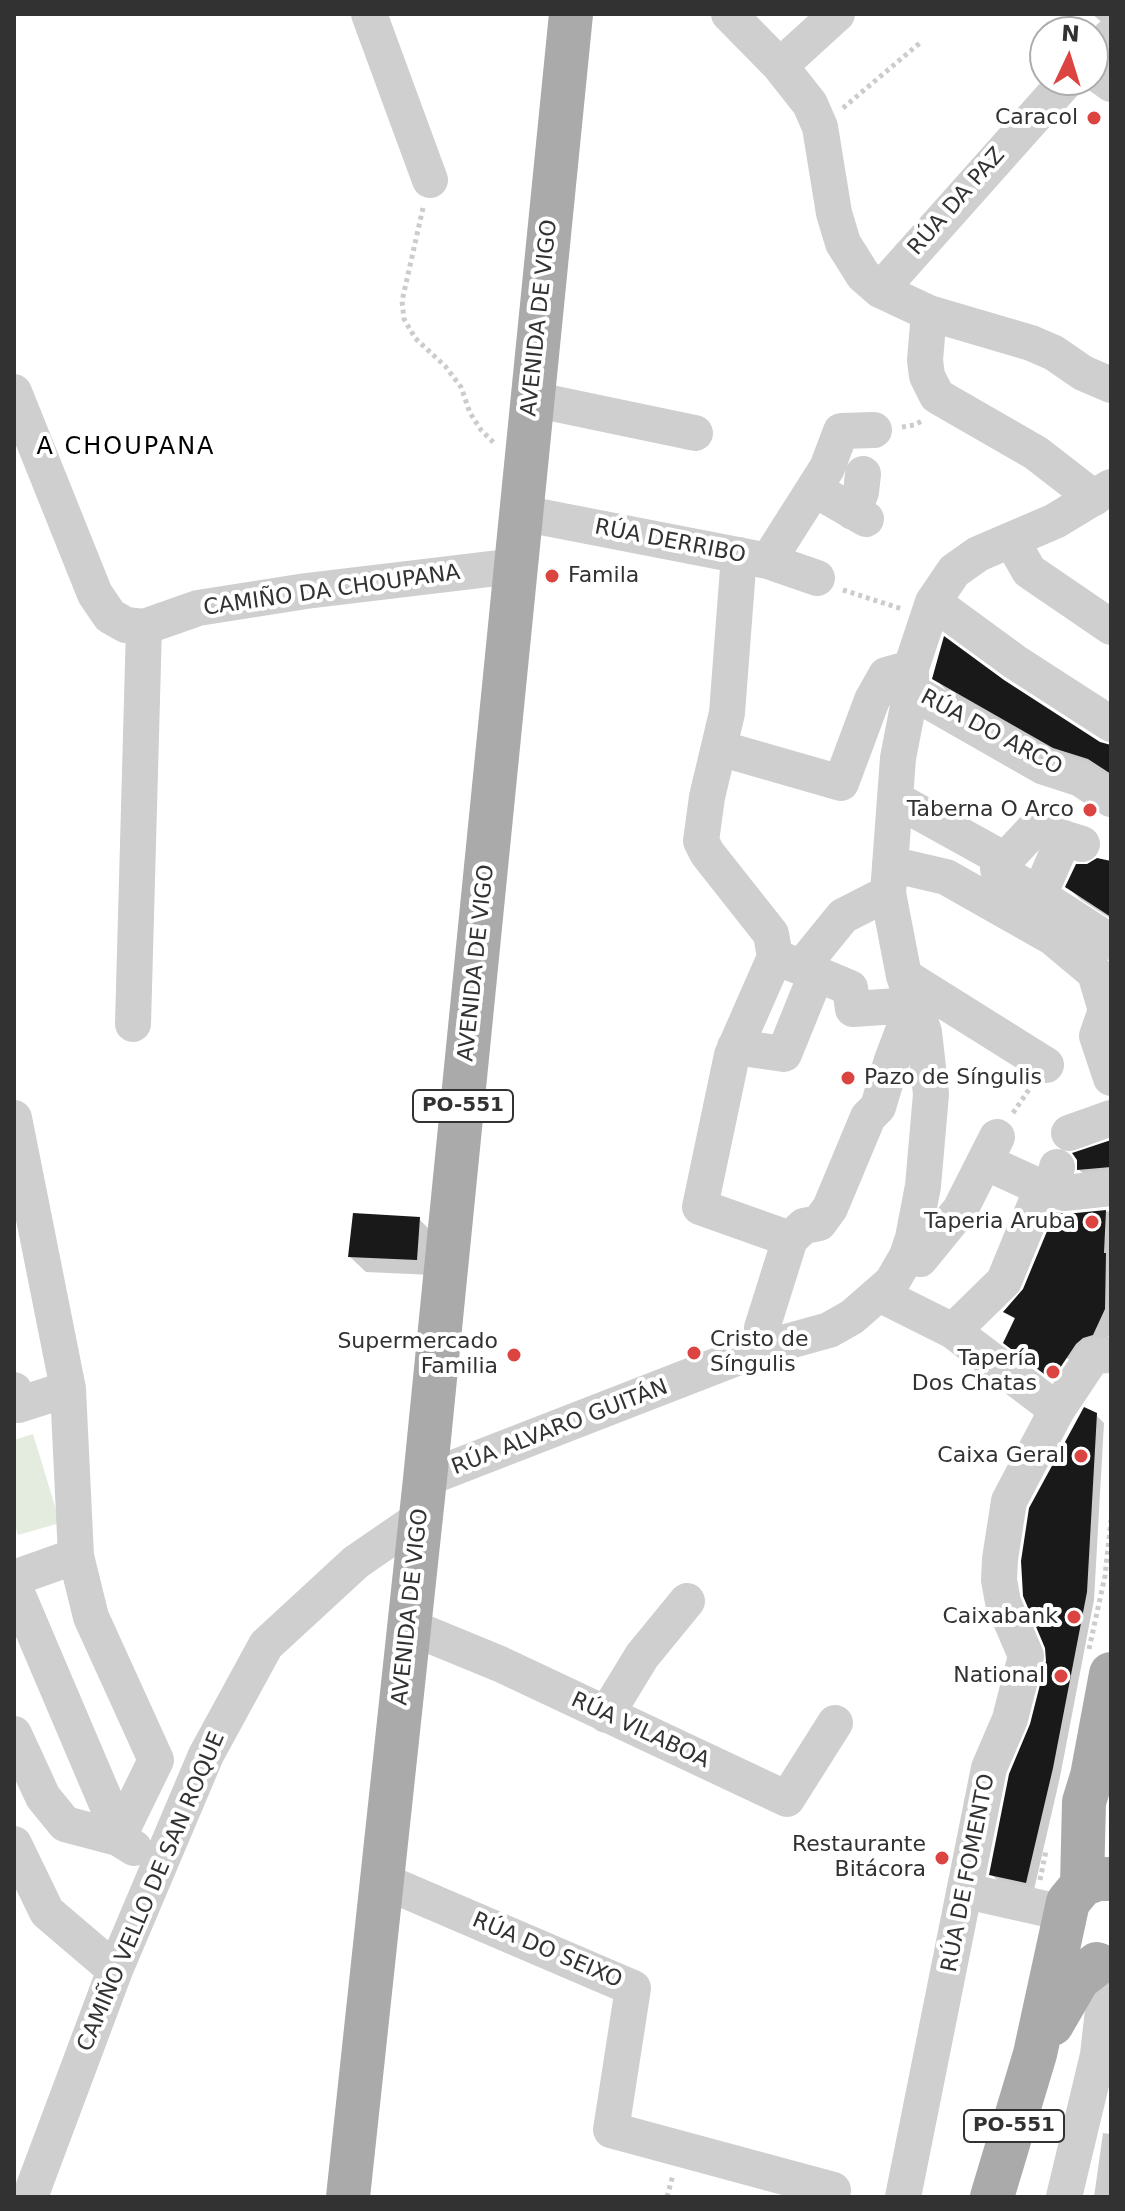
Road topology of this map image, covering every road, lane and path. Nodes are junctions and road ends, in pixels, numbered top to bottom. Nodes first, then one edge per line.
1 (369, 14) edge
2 (571, 14) edge
3 (729, 14) edge
4 (837, 14) edge
5 (921, 42) dead end
6 (780, 66) junction
7 (1053, 96) edge
8 (820, 127) junction
9 (430, 180) joint
10 (880, 290) junction
11 (929, 313) junction
12 (1111, 385) edge
13 (940, 398) junction
14 (532, 399) junction
15 (16, 402) edge
16 (874, 430) joint
17 (695, 433) dead end
18 (526, 460) junction
19 (863, 474) dead end
20 (814, 489) junction
21 (1102, 492) edge
22 (521, 513) junction
23 (1012, 541) junction
24 (754, 558) junction
25 (515, 566) junction
26 (817, 578) joint
27 (930, 609) junction
28 (144, 627) junction
29 (1111, 627) edge
30 (911, 680) junction
31 (1111, 724) edge
32 (719, 748) junction
33 (895, 799) junction
34 (1111, 799) edge
35 (1001, 858) junction
36 (889, 878) junction
37 (972, 892) junction
38 (1039, 895) junction
39 (1106, 955) edge
40 (796, 966) junction
41 (908, 991) junction
42 (133, 1024) dead end
43 (1097, 1036) junction
44 (735, 1047) junction
45 (1044, 1067) junction
46 (1111, 1078) edge
47 (14, 1118) edge
48 (1111, 1118) edge
49 (1069, 1133) dead end
50 (991, 1150) junction
51 (1048, 1180) junction
52 (1111, 1188) edge
53 (790, 1239) junction
54 (907, 1256) junction
55 (874, 1298) junction
56 (953, 1331) junction
57 (768, 1348) junction
58 (1111, 1357) edge
59 (68, 1389) junction
60 (14, 1390) edge
61 (1057, 1410) junction
62 (422, 1499) junction
63 (76, 1556) junction
64 (14, 1578) edge
65 (14, 1586) edge
66 (687, 1601) dead end
67 (410, 1627) junction
68 (1111, 1674) edge
69 (606, 1715) junction
70 (835, 1723) dead end
71 (14, 1734) edge
72 (1092, 1776) junction
73 (1111, 1836) edge
74 (118, 1838) junction
75 (14, 1844) edge
76 (160, 1862) junction
77 (381, 1880) junction
78 (966, 1891) junction
79 (1080, 1901) edge
80 (1105, 1964) edge
81 (115, 1970) junction
82 (1035, 2054) junction
83 (833, 2190) dead end
84 (30, 2197) edge
85 (348, 2197) edge
86 (903, 2197) edge
87 (992, 2197) edge
88 (1064, 2197) edge

1 - 9 street
2 - 14 main road, AVENIDA DE VIGO / PO-551
3 - 6 street
4 - 6 street
5 - 8 path
6 - 8 street
7 - 10 street, RÚA DA PAZ
8 - 10 street
9 - 18 path
10 - 11 street
11 - 12 street
11 - 13 street
13 - 16 path
13 - 21 street
14 - 17 street
14 - 18 main road, AVENIDA DE VIGO / PO-551
15 - 28 street
16 - 20 street
18 - 22 main road, AVENIDA DE VIGO / PO-551
19 - 20 street
20 - 24 street
21 - 23 street
22 - 24 street, RÚA DERRIBO
22 - 25 main road, AVENIDA DE VIGO / PO-551
23 - 27 street
23 - 29 street
24 - 26 street, RÚA DERRIBO
24 - 32 street
25 - 28 street, CAMIÑO DA CHOUPANA
25 - 62 main road, AVENIDA DE VIGO / PO-551
26 - 27 path
27 - 30 street
27 - 31 street
28 - 42 street
30 - 32 street
30 - 33 street
30 - 34 street, RÚA DO ARCO
32 - 40 street
33 - 35 street
33 - 36 street
35 - 37 street
35 - 38 street
35 - 38 street
36 - 37 street
36 - 40 street
36 - 41 street
37 - 39 street
38 - 39 street
39 - 43 street
40 - 41 street
40 - 44 street
40 - 44 street
41 - 45 street
41 - 53 street
41 - 54 street
43 - 45 street
43 - 46 street
44 - 53 street
45 - 50 path
47 - 59 street
48 - 49 street
50 - 51 street
50 - 54 street
51 - 52 street
51 - 56 street
53 - 57 street
54 - 55 street, RÚA ALVARO GUITÁN
55 - 56 street
55 - 57 street, RÚA ALVARO GUITÁN
56 - 61 street
57 - 62 street, RÚA ALVARO GUITÁN
58 - 61 street, RÚA DE FOMENTO
59 - 60 street
59 - 63 street
61 - 78 street, RÚA DE FOMENTO
62 - 67 main road, AVENIDA DE VIGO / PO-551
62 - 76 street, CAMIÑO VELLO DE SAN ROQUE
63 - 64 street
63 - 74 street
65 - 74 street
66 - 69 street
67 - 69 street, RÚA VILABOA
67 - 77 main road, AVENIDA DE VIGO / PO-551
68 - 72 main road, PO-551
69 - 70 street, RÚA VILABOA
71 - 74 street
72 - 73 main road, PO-551
72 - 79 main road, PO-551
74 - 76 street
75 - 81 street
76 - 81 street, CAMIÑO VELLO DE SAN ROQUE
77 - 83 street, RÚA DO SEIXO
77 - 85 main road, AVENIDA DE VIGO / PO-551
78 - 79 street
78 - 86 street, RÚA DE FOMENTO
79 - 80 main road
79 - 82 main road, PO-551
80 - 82 main road, PO-551
80 - 88 street
81 - 84 street, CAMIÑO VELLO DE SAN ROQUE
82 - 87 main road, PO-551

